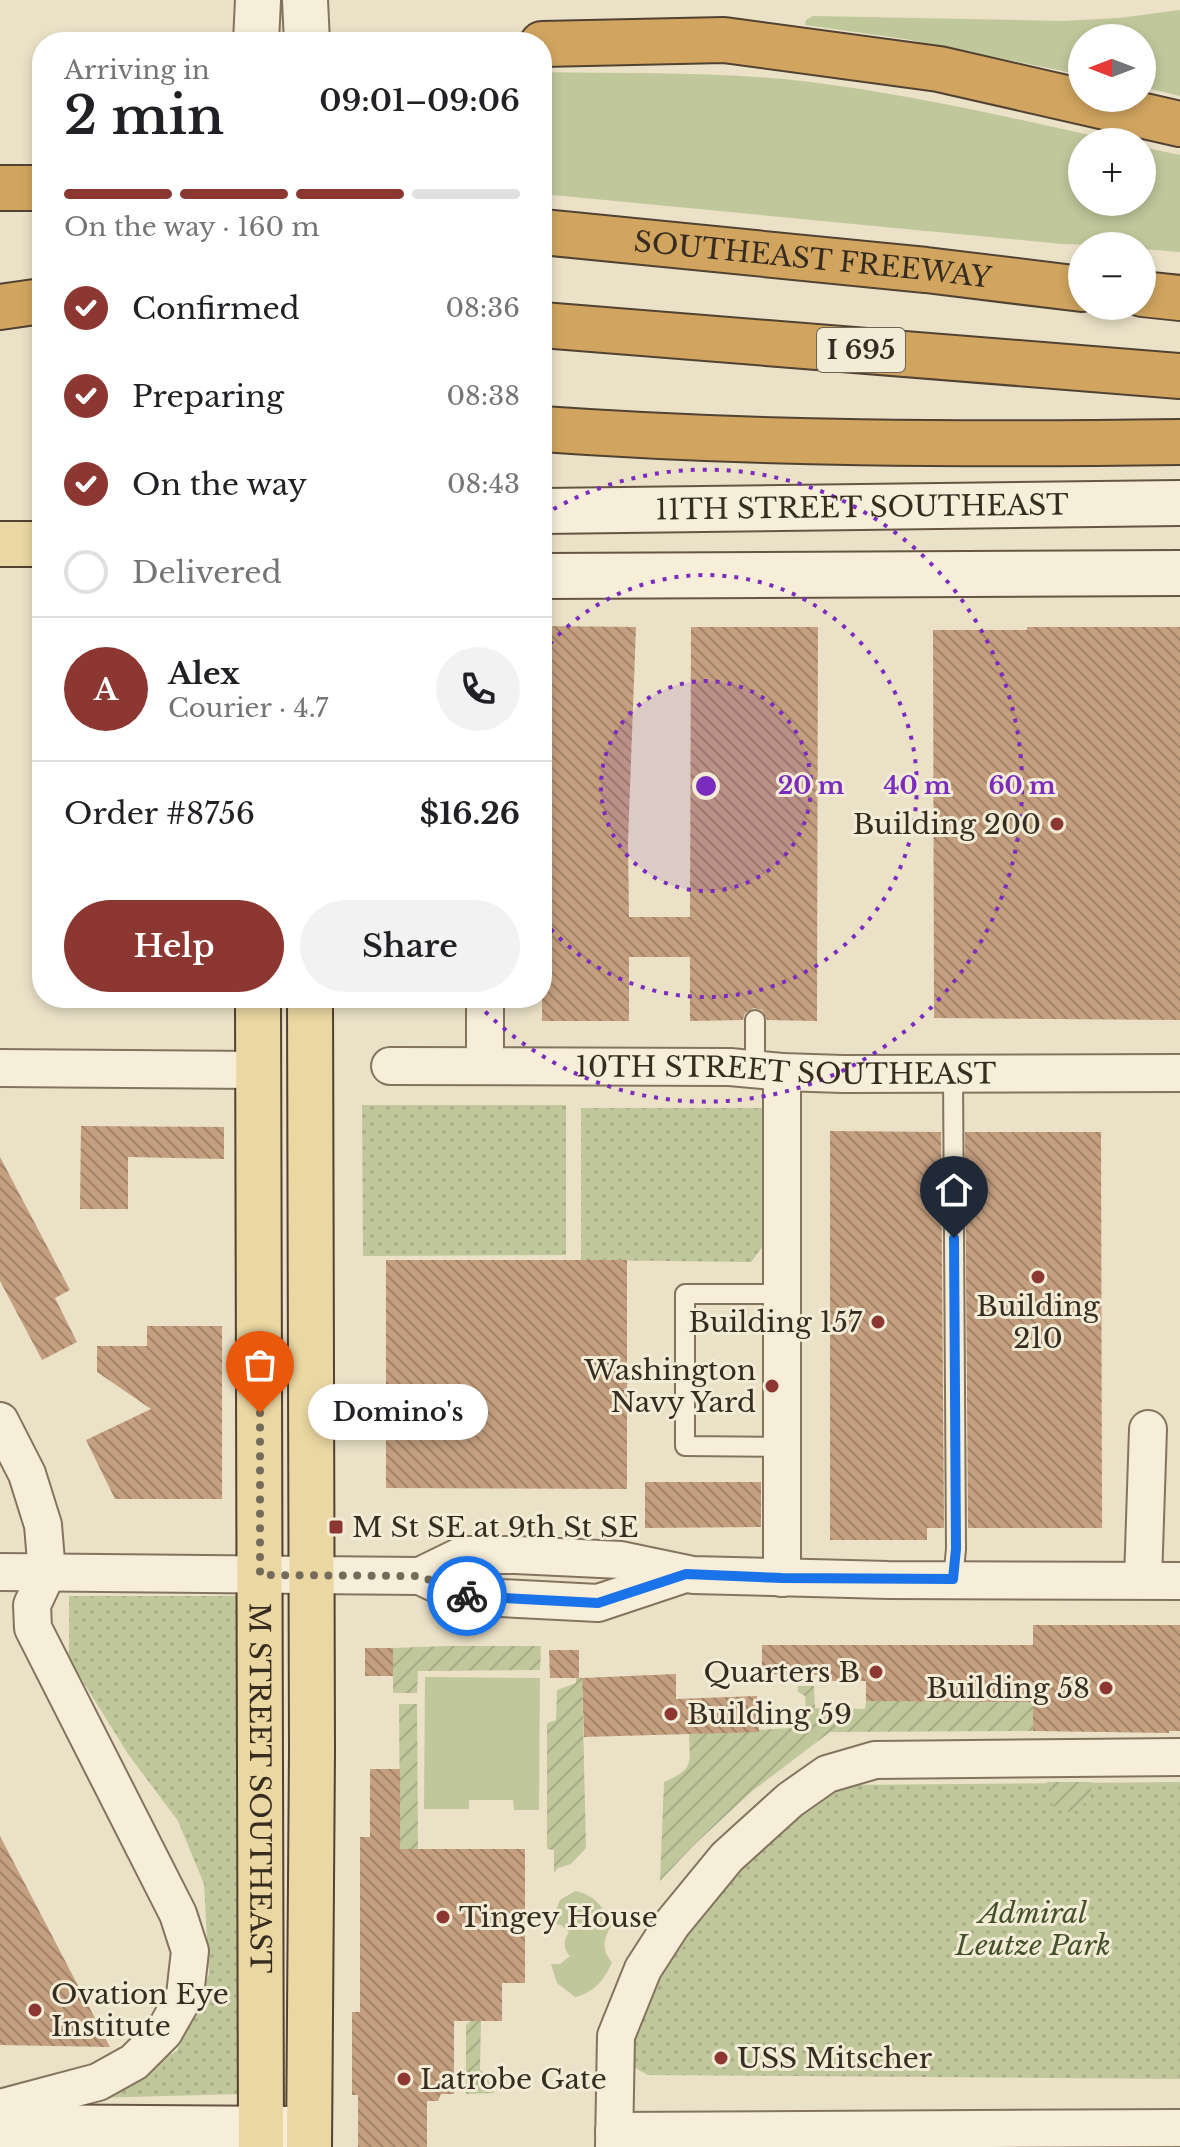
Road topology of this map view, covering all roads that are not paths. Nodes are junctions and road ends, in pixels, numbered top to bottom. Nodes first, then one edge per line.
1 (258, 0) edge
2 (305, 0) edge
3 (256, 32) edge
4 (307, 32) edge
5 (552, 44) edge
6 (1180, 124) edge
7 (0, 188) edge
8 (32, 188) edge
9 (552, 233) edge
10 (1068, 287) edge
11 (1156, 295) edge
12 (1180, 298) edge
13 (32, 302) edge
14 (0, 307) edge
15 (552, 326) edge
16 (1180, 376) edge
17 (552, 429) edge
18 (1180, 442) edge
19 (1180, 503) edge
20 (552, 511) edge
21 (0, 544) edge
22 (32, 544) edge
23 (1180, 573) edge
24 (552, 576) edge
25 (258, 1008) edge
26 (310, 1008) edge
27 (485, 1008) edge
28 (755, 1020) dead end
29 (485, 1065) junction
30 (390, 1066) dead end
31 (0, 1068) edge
32 (259, 1070) junction
33 (768, 1071) junction
34 (1180, 1073) edge
35 (953, 1074) junction
36 (782, 1294) junction
37 (0, 1421) edge
38 (1148, 1429) dead end
39 (782, 1447) junction
40 (0, 1572) edge
41 (47, 1573) junction
42 (260, 1575) junction
43 (311, 1577) junction
44 (782, 1578) junction
45 (953, 1579) junction
46 (1143, 1580) junction
47 (1180, 1581) edge
48 (1180, 1757) edge
49 (0, 2108) edge
50 (0, 2127) edge
51 (1180, 2128) edge
52 (262, 2138) edge
53 (309, 2138) edge
54 (614, 2139) edge

1 - 3 main road
2 - 4 main road
5 - 6 highway
7 - 8 highway
9 - 10 highway, SOUTHEAST FREEWAY
11 - 12 highway
13 - 14 highway
15 - 16 highway, I 695
17 - 18 highway
19 - 20 main road, 11TH STREET SOUTHEAST
21 - 22 main road
23 - 24 main road
25 - 32 main road, M STREET SOUTHEAST
26 - 43 main road, M STREET SOUTHEAST
27 - 29 street
28 - 33 lane
29 - 30 street, 10TH STREET SOUTHEAST
29 - 33 street, 10TH STREET SOUTHEAST
31 - 32 street
32 - 42 main road, M STREET SOUTHEAST
33 - 35 street, 10TH STREET SOUTHEAST
33 - 36 street
34 - 35 street, 10TH STREET SOUTHEAST
35 - 45 lane
36 - 39 street
36 - 39 lane
37 - 41 street
38 - 46 street
39 - 44 street
40 - 41 street
41 - 42 street
41 - 49 street
42 - 43 street
42 - 52 main road, M STREET SOUTHEAST
43 - 44 street
43 - 53 main road, M STREET SOUTHEAST
44 - 45 street
45 - 46 street
46 - 47 street
48 - 54 street
50 - 52 main road
51 - 54 street
52 - 53 main road

